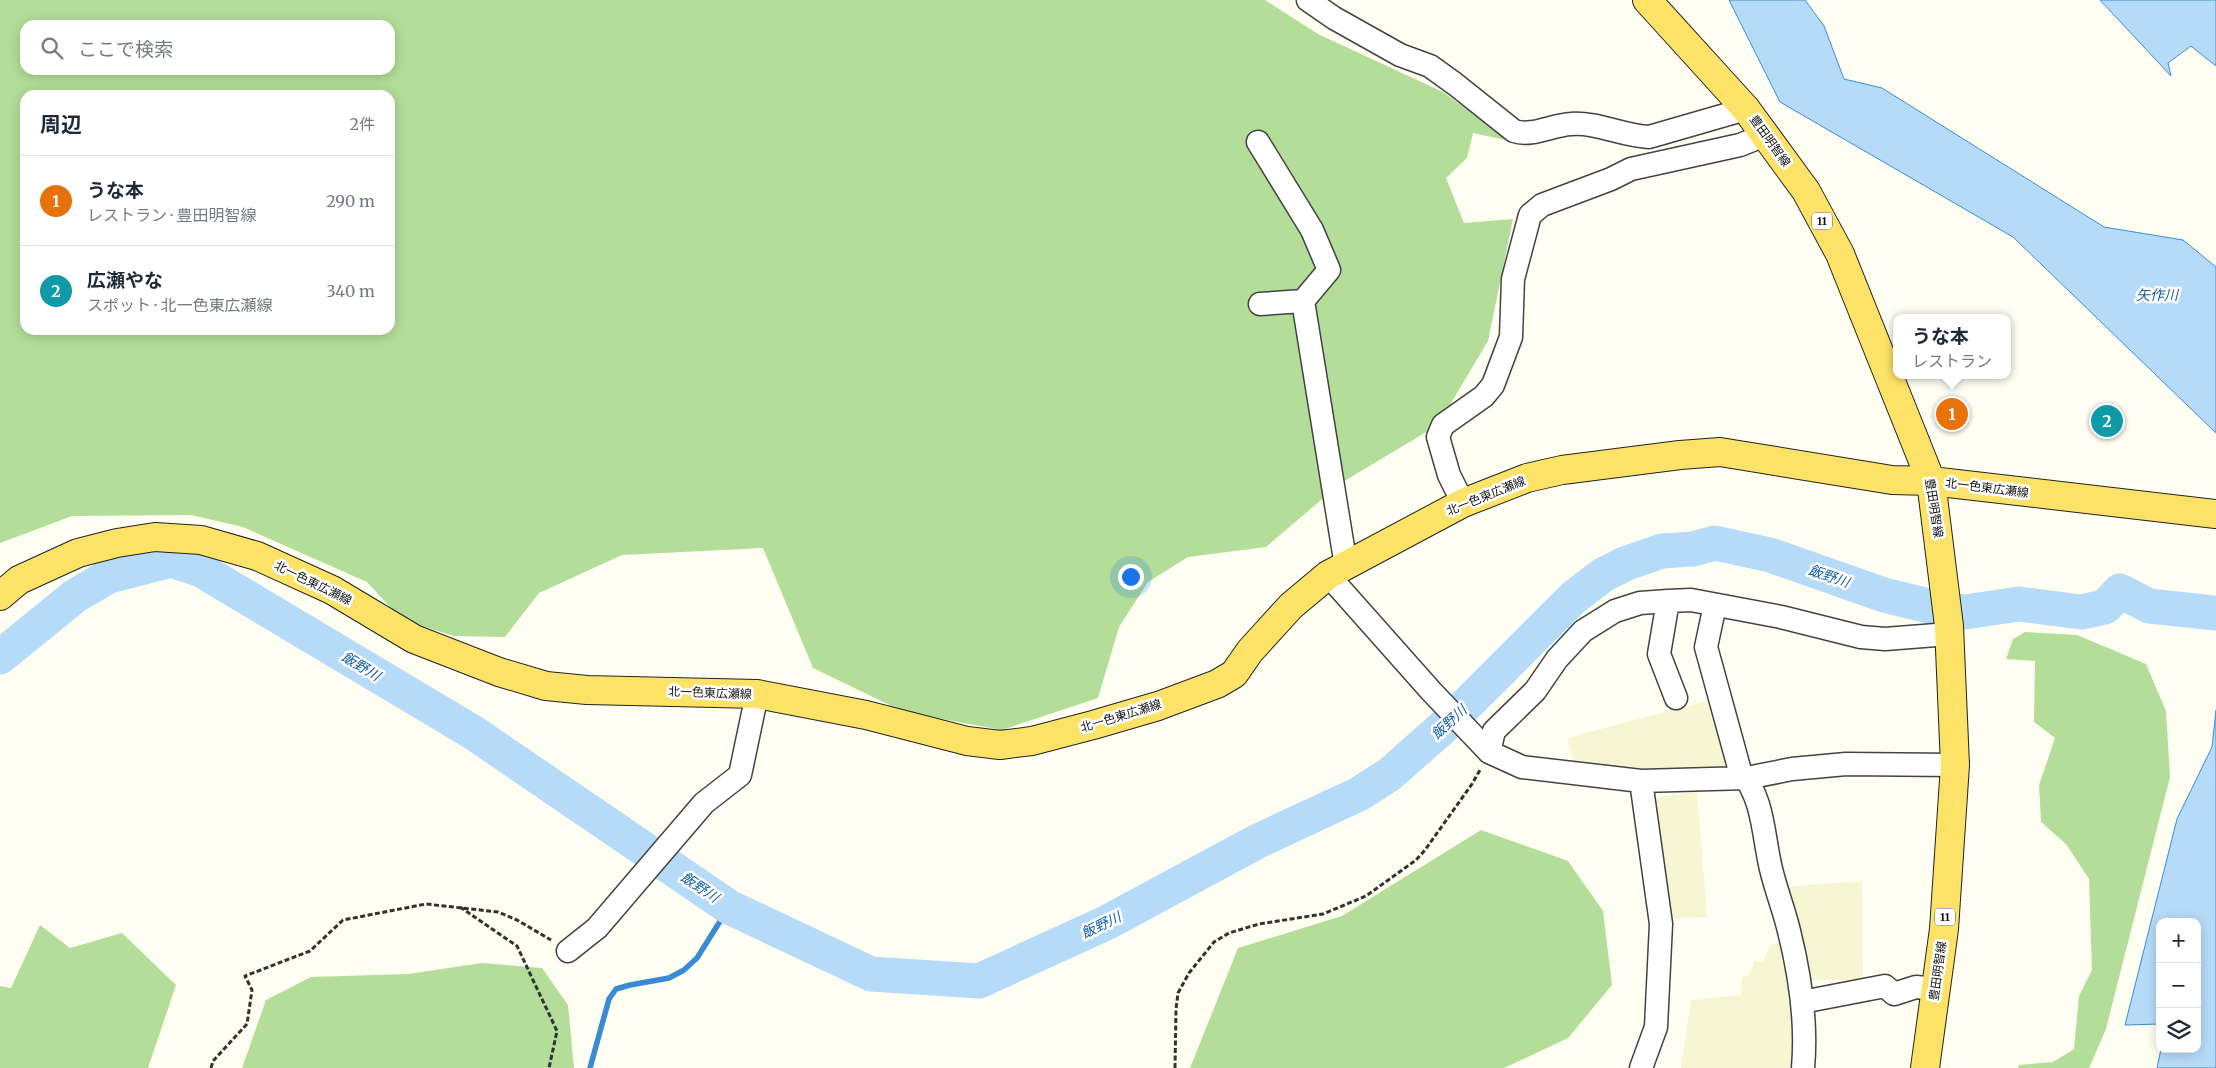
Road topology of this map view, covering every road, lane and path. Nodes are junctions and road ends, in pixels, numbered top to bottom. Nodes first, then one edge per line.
1 (1308, 0) edge
2 (1647, 0) edge
3 (1746, 109) junction
4 (1765, 135) junction
5 (1258, 142) dead end
6 (1303, 301) junction
7 (1260, 304) dead end
8 (1931, 481) junction
9 (1463, 503) junction
10 (2216, 514) edge
11 (1337, 570) junction
12 (0, 596) edge
13 (1668, 601) junction
14 (1715, 605) junction
15 (1949, 630) junction
16 (757, 694) junction
17 (1676, 698) dead end
18 (1482, 744) junction
19 (1955, 765) junction
20 (1747, 778) junction
21 (1641, 781) junction
22 (459, 907) junction
23 (568, 950) joint
24 (1936, 989) junction
25 (1802, 1002) junction
26 (211, 1068) edge
27 (549, 1068) edge
28 (1175, 1068) edge
29 (1641, 1068) edge
30 (1803, 1068) edge
31 (1925, 1068) edge

1 - 3 street
2 - 3 main road, 豊田明智線 / 11
3 - 4 main road, 豊田明智線 / 11
4 - 8 main road, 豊田明智線 / 11
4 - 9 street
5 - 6 street
6 - 7 street
6 - 11 street
8 - 9 main road, 北一色東広瀬線
8 - 10 main road, 北一色東広瀬線
8 - 15 main road, 豊田明智線 / 11
9 - 11 main road, 北一色東広瀬線
11 - 16 main road, 北一色東広瀬線
11 - 18 street
12 - 16 main road, 北一色東広瀬線
13 - 14 street
13 - 17 street
13 - 18 street
14 - 15 street
14 - 20 street
15 - 19 main road, 豊田明智線 / 11
16 - 23 street
18 - 21 street
18 - 28 path
19 - 20 street
19 - 24 main road, 豊田明智線 / 11
20 - 21 street
20 - 25 street
21 - 29 street
22 - 23 path
22 - 26 path
22 - 27 path
24 - 25 street
24 - 31 main road, 豊田明智線 / 11
25 - 30 street

